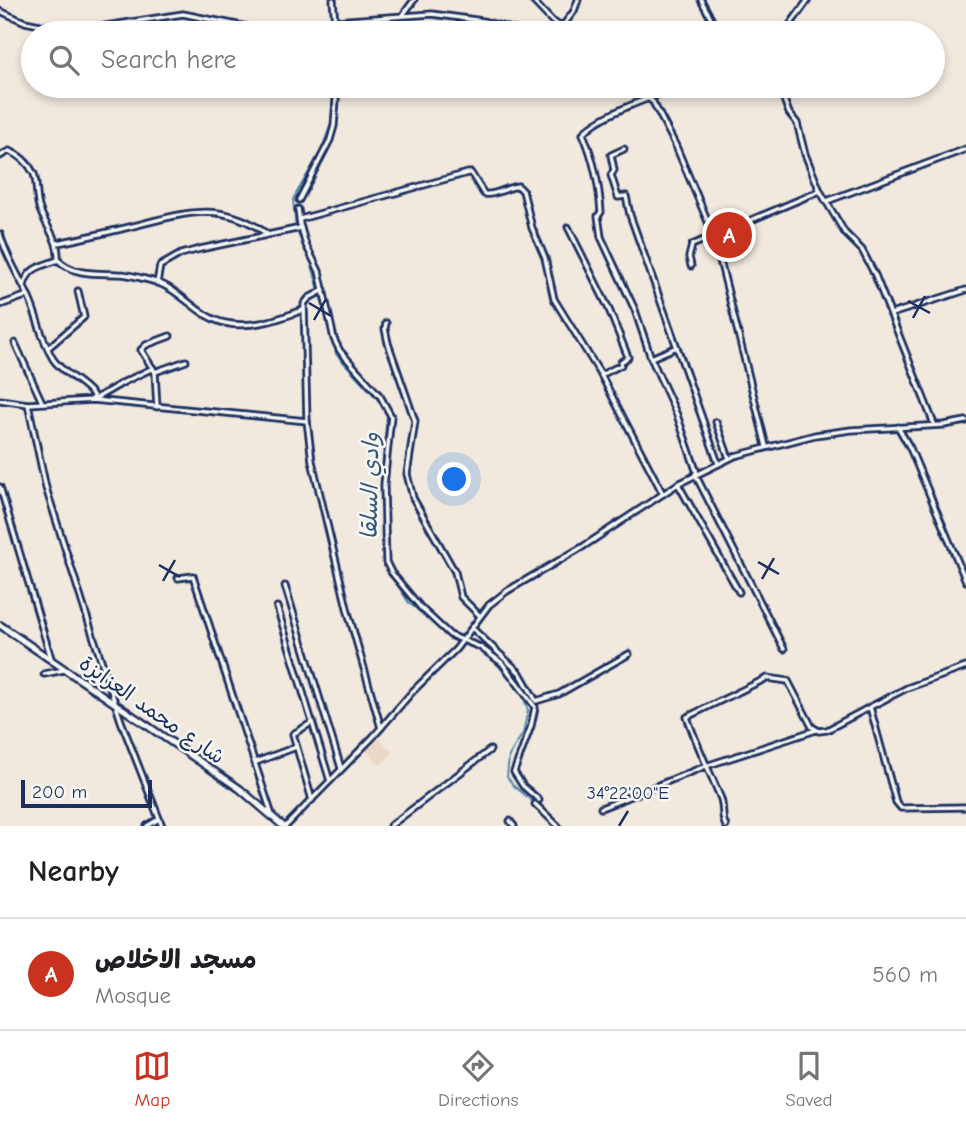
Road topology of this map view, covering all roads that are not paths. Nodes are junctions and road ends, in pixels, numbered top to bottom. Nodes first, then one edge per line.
1 (333, 0) edge
2 (414, 0) edge
3 (532, 0) edge
4 (578, 0) edge
5 (701, 0) edge
6 (808, 0) edge
7 (0, 11) edge
8 (403, 15) junction
9 (23, 21) edge
10 (138, 21) edge
11 (218, 21) edge
12 (335, 21) joint
13 (483, 21) edge
14 (553, 21) edge
15 (566, 21) edge
16 (712, 21) edge
17 (793, 21) edge
18 (336, 98) edge
19 (649, 98) joint
20 (783, 98) edge
21 (624, 149) dead end
22 (966, 149) edge
23 (0, 156) edge
24 (820, 191) junction
25 (299, 200) dead end
26 (826, 201) junction
27 (298, 209) dead end
28 (300, 219) junction
29 (568, 227) dead end
30 (301, 228) junction
31 (0, 234) edge
32 (267, 234) junction
33 (713, 236) junction
34 (57, 243) junction
35 (58, 260) junction
36 (691, 266) dead end
37 (157, 283) junction
38 (24, 286) junction
39 (324, 290) junction
40 (966, 290) edge
41 (78, 291) dead end
42 (28, 295) junction
43 (0, 305) edge
44 (303, 310) junction
45 (890, 314) junction
46 (386, 323) dead end
47 (170, 336) dead end
48 (15, 343) dead end
49 (677, 347) junction
50 (48, 348) junction
51 (652, 358) junction
52 (186, 361) dead end
53 (154, 370) junction
54 (601, 375) junction
55 (0, 400) edge
56 (93, 400) junction
57 (42, 402) junction
58 (27, 404) junction
59 (157, 407) junction
60 (307, 421) junction
61 (716, 422) dead end
62 (965, 422) edge
63 (934, 424) junction
64 (898, 427) junction
65 (766, 446) junction
66 (729, 458) junction
67 (718, 463) junction
68 (696, 474) junction
69 (678, 484) junction
70 (0, 487) edge
71 (663, 494) junction
72 (178, 578) dead end
73 (966, 582) edge
74 (285, 586) dead end
75 (739, 592) dead end
76 (277, 607) dead end
77 (480, 616) junction
78 (0, 625) edge
79 (472, 628) junction
80 (463, 640) junction
81 (784, 649) dead end
82 (629, 654) dead end
83 (51, 658) junction
84 (966, 667) edge
85 (66, 669) junction
86 (44, 674) dead end
87 (116, 703) junction
88 (870, 707) junction
89 (313, 722) junction
90 (381, 728) junction
91 (817, 730) junction
92 (297, 747) junction
93 (490, 750) dead end
94 (256, 762) junction
95 (706, 766) junction
96 (341, 768) junction
97 (330, 781) junction
98 (312, 800) junction
99 (966, 807) edge
100 (601, 808) dead end
101 (272, 816) junction
102 (159, 818) junction
103 (510, 821) dead end
104 (147, 826) edge
105 (162, 826) edge
106 (284, 826) edge
107 (390, 826) edge
108 (514, 826) edge
109 (558, 826) edge
110 (726, 826) edge

1 - 12 street
2 - 8 street
3 - 14 street
4 - 15 street
5 - 16 street
6 - 17 street
7 - 9 street
8 - 12 street
8 - 13 street
10 - 11 street
18 - 25 street
19 - 33 street
19 - 51 street
20 - 24 street
21 - 49 street
22 - 26 street
23 - 34 street
24 - 26 street
24 - 33 street
26 - 45 street
27 - 28 street
28 - 30 street
28 - 54 street
29 - 54 street
30 - 32 street
30 - 39 street
31 - 38 street
32 - 34 street
32 - 37 street
33 - 36 street
33 - 65 street
34 - 35 street
35 - 37 street
35 - 38 street
37 - 44 street
38 - 42 street
39 - 44 street
39 - 80 street
40 - 45 street
41 - 50 street
42 - 43 street
42 - 50 street
44 - 60 street
45 - 63 street
46 - 77 street
47 - 53 street
48 - 57 street
49 - 51 street
49 - 67 street
50 - 56 street
51 - 68 street
52 - 53 street
53 - 56 street
53 - 59 street
54 - 71 street
55 - 58 street
56 - 57 street
56 - 59 street
57 - 58 street
58 - 87 street
59 - 60 street
60 - 90 street
61 - 66 street
62 - 63 street
63 - 64 street
64 - 65 street
64 - 73 street
65 - 66 street
66 - 67 street
67 - 68 street
68 - 69 street
68 - 81 street
69 - 71 street
69 - 75 street
70 - 83 street
71 - 77 street
72 - 94 street
74 - 96 street
76 - 89 street
77 - 79 street
78 - 83 main road, شارع محمد العزايزة
79 - 80 street
79 - 82 street
80 - 90 street
80 - 109 street
83 - 85 main road, شارع محمد العزايزة
84 - 88 street
85 - 86 street
85 - 87 main road, شارع محمد العزايزة
87 - 101 main road, شارع محمد العزايزة
87 - 102 street
88 - 91 street
88 - 99 street
89 - 92 street
89 - 97 street
90 - 96 street
91 - 95 street
91 - 95 street
92 - 94 street
92 - 98 street
93 - 107 street
94 - 101 street
95 - 100 street
95 - 110 street
96 - 97 street
97 - 98 street
98 - 106 street
101 - 106 main road, شارع محمد العزايزة
102 - 104 street
102 - 105 street
103 - 108 street

